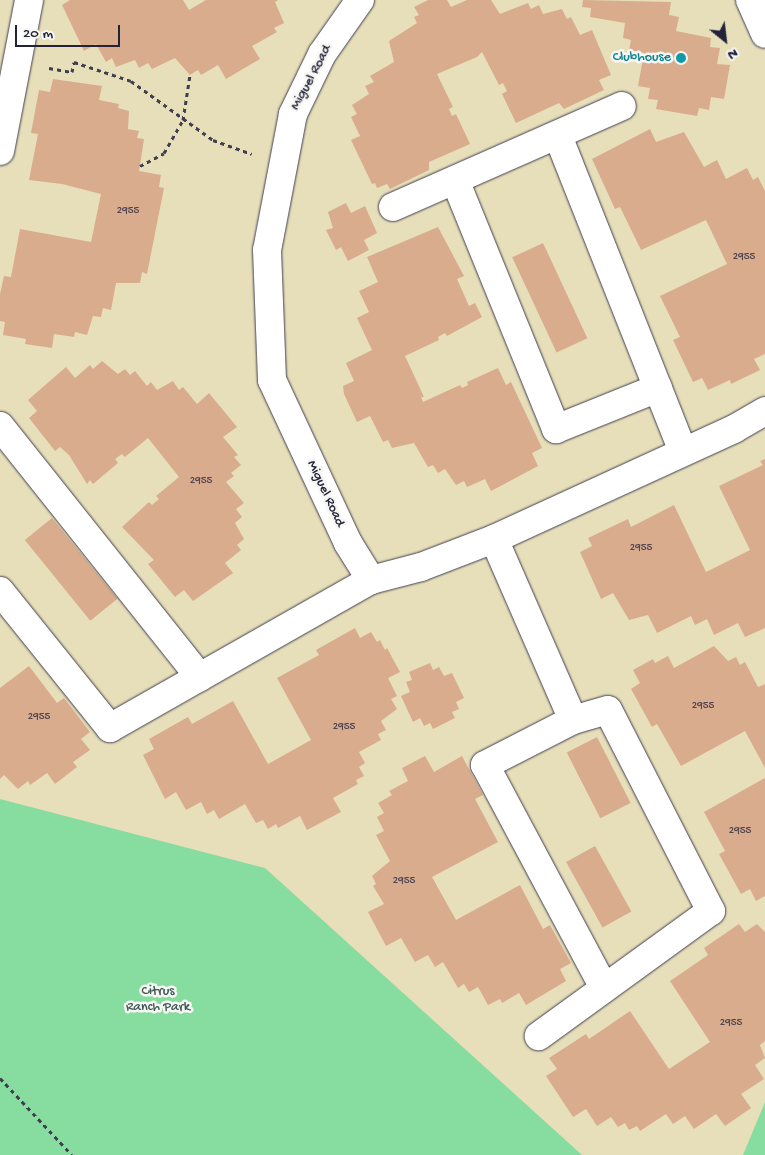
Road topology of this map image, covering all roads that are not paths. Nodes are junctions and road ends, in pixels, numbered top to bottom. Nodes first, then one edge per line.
1 (29, 0) edge
2 (360, 0) edge
3 (750, 0) edge
4 (765, 34) edge
5 (622, 106) dead end
6 (558, 136) junction
7 (0, 151) edge
8 (455, 180) junction
9 (393, 207) dead end
10 (658, 388) junction
11 (765, 411) edge
12 (0, 426) edge
13 (683, 451) junction
14 (494, 539) junction
15 (371, 580) junction
16 (0, 591) edge
17 (200, 677) junction
18 (573, 720) junction
19 (604, 988) junction
20 (539, 1036) dead end

1 - 7 street
2 - 15 street, Miguel Road
3 - 4 street
5 - 6 street
6 - 8 street
6 - 10 street
8 - 9 street
8 - 10 street
10 - 13 street
11 - 13 street
12 - 17 street
13 - 14 street
14 - 15 street
14 - 18 street
15 - 17 street
16 - 17 street
18 - 19 street
18 - 19 street
19 - 20 street

